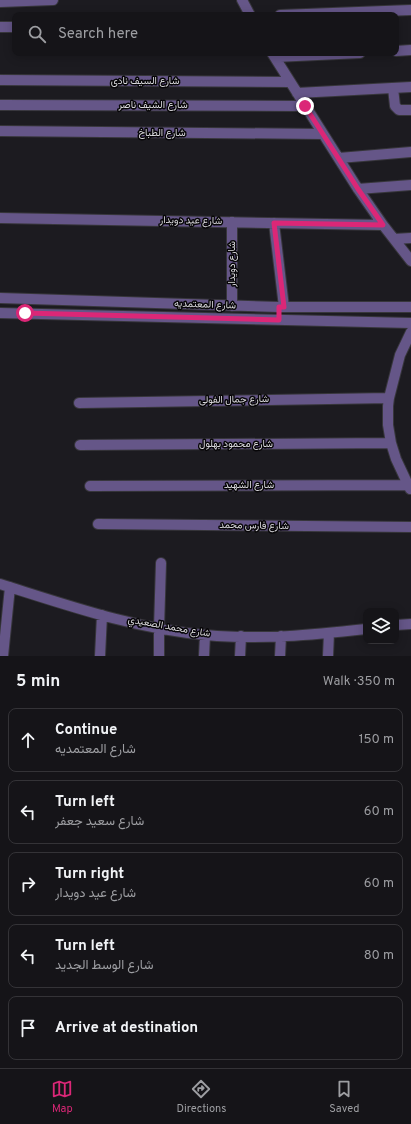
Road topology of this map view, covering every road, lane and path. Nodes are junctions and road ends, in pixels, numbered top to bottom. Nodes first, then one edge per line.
1 (53, 0) edge
2 (242, 0) edge
3 (0, 2) edge
4 (411, 10) edge
5 (248, 12) edge
6 (359, 12) edge
7 (0, 27) edge
8 (12, 27) edge
9 (411, 50) edge
10 (399, 51) edge
11 (275, 56) edge
12 (0, 80) edge
13 (290, 82) junction
14 (411, 87) edge
15 (393, 88) junction
16 (298, 93) junction
17 (0, 105) edge
18 (305, 106) junction
19 (411, 110) edge
20 (0, 132) edge
21 (323, 134) junction
22 (411, 152) edge
23 (339, 158) junction
24 (411, 185) edge
25 (358, 189) junction
26 (0, 218) edge
27 (232, 222) junction
28 (274, 223) junction
29 (383, 225) junction
30 (394, 238) junction
31 (411, 238) edge
32 (411, 261) edge
33 (0, 298) edge
34 (232, 306) junction
35 (282, 307) junction
36 (411, 307) edge
37 (0, 313) edge
38 (279, 320) junction
39 (411, 323) edge
40 (411, 332) edge
41 (389, 398) junction
42 (79, 403) dead end
43 (391, 443) junction
44 (80, 445) dead end
45 (90, 486) dead end
46 (410, 488) edge
47 (98, 524) dead end
48 (411, 527) edge
49 (161, 563) dead end
50 (5, 585) edge
51 (102, 615) junction
52 (411, 624) edge
53 (399, 626) edge
54 (159, 628) junction
55 (363, 629) edge
56 (329, 633) junction
57 (205, 635) junction
58 (241, 636) junction
59 (281, 636) junction
60 (4, 656) edge
61 (100, 656) edge
62 (159, 656) edge
63 (204, 656) edge
64 (240, 656) edge
65 (280, 656) edge
66 (328, 656) edge

1 - 3 street
2 - 5 street
4 - 6 street
7 - 8 street
9 - 10 street
11 - 13 street
12 - 13 street, شارع السيف نادى
13 - 16 street
14 - 15 street
15 - 16 street
15 - 19 street
16 - 18 street
17 - 18 street, شارع الشيف ناصر
18 - 21 street
20 - 21 street, شارع الطباخ
21 - 23 street
22 - 23 street
23 - 25 street
24 - 25 street
25 - 29 street
26 - 27 street, شارع عيد دويدار
27 - 28 street, شارع عيد دويدار
27 - 34 street, شارع دويدار
28 - 29 street, شارع عيد دويدار
28 - 35 street
29 - 30 street
30 - 31 street
30 - 32 street
33 - 34 street, شارع المعتمديه
34 - 35 street, شارع المعتمديه
35 - 36 street, شارع المعتمديه
35 - 38 street
37 - 38 street, شارع المعتمديه
38 - 39 street, شارع المعتمديه
40 - 41 street
41 - 42 street, شارع جمال الفولى
41 - 43 street
43 - 44 street, شارع محمود بهلول
43 - 46 street
45 - 46 street, شارع الشهيد
47 - 48 street, شارع فارس محمد
49 - 54 street
50 - 51 street, شارع محمد الصعيدي
50 - 60 street
51 - 54 street, شارع محمد الصعيدي
51 - 61 street
52 - 53 street
54 - 57 street, شارع محمد الصعيدي
54 - 62 street
55 - 56 street, شارع محمد الصعيدي
56 - 59 street, شارع محمد الصعيدي
56 - 66 street
57 - 58 street, شارع محمد الصعيدي
57 - 63 street
58 - 59 street, شارع محمد الصعيدي
58 - 64 street
59 - 65 street

